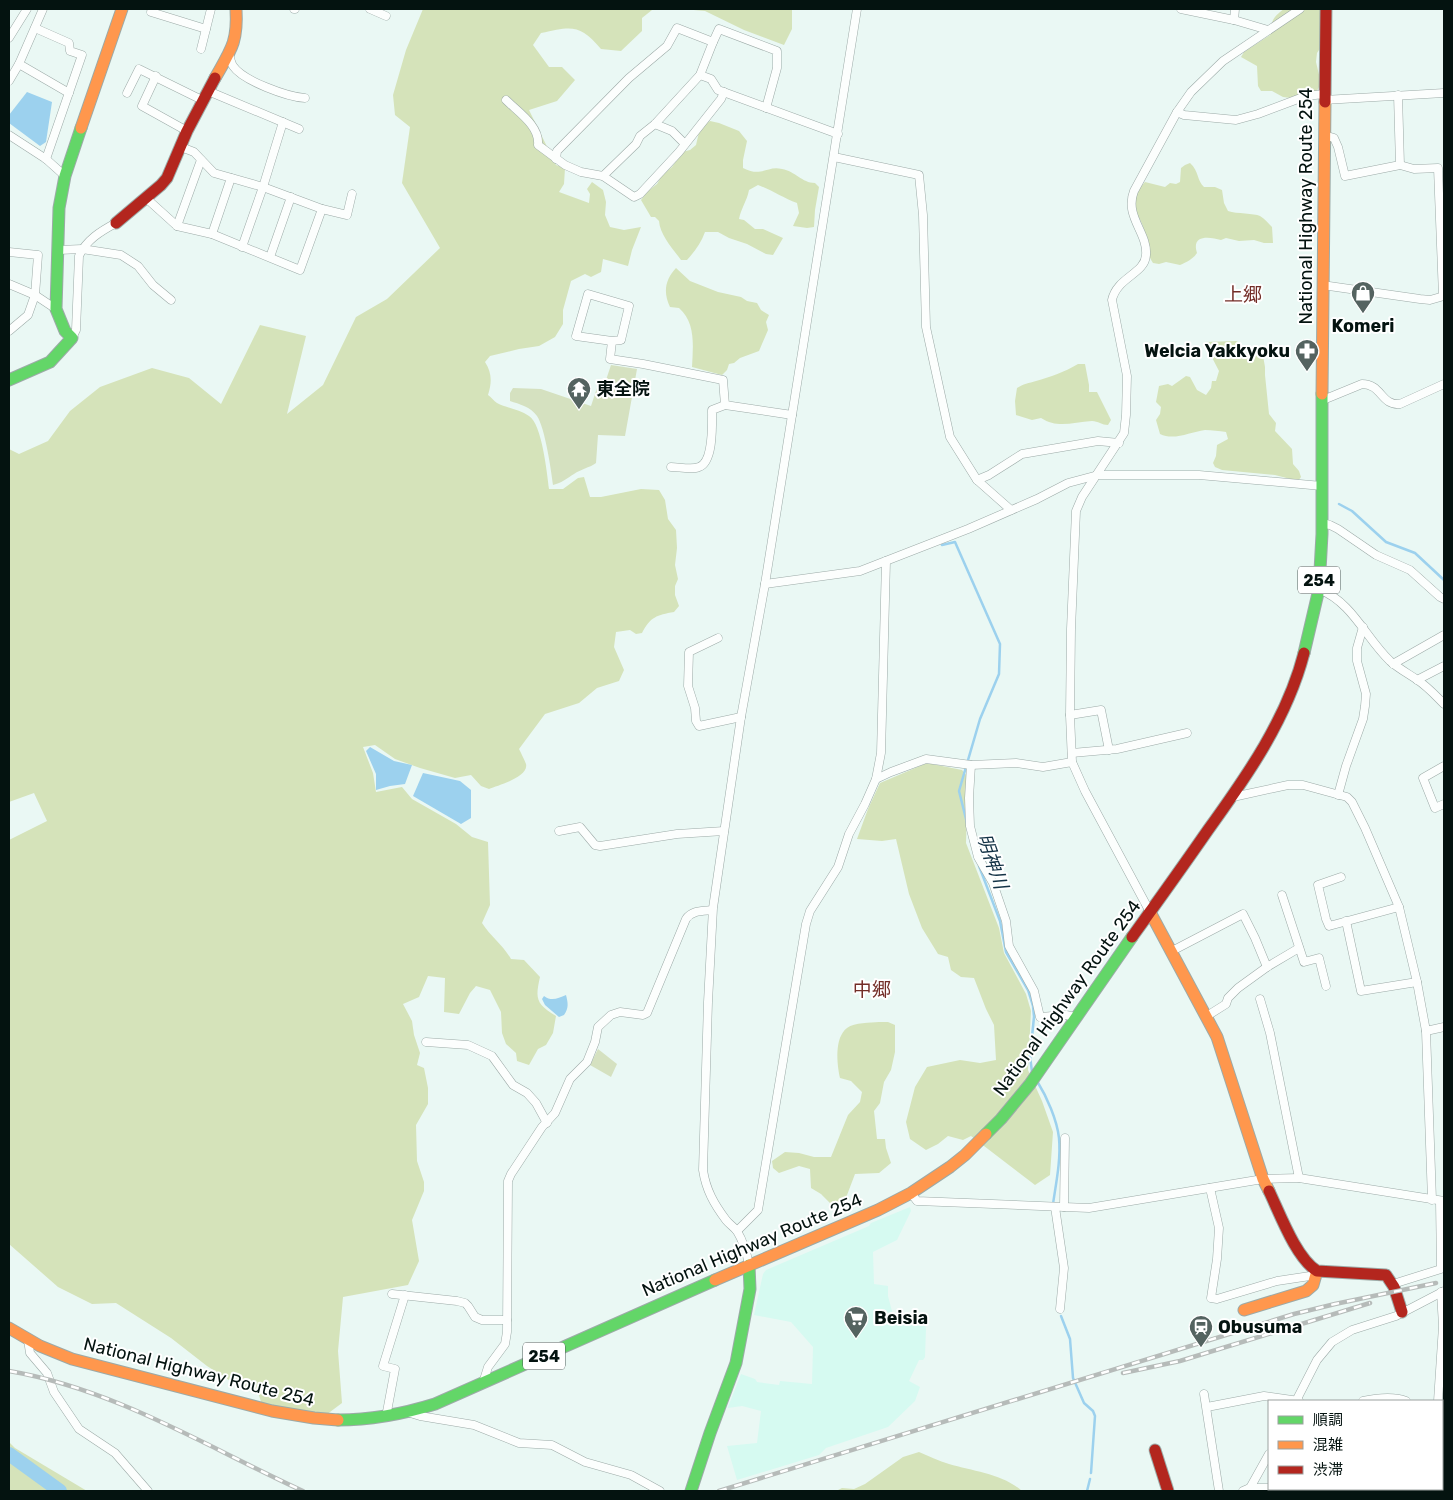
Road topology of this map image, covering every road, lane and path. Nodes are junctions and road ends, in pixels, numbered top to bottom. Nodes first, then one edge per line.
1 (27, 9) edge
2 (43, 9) edge
3 (122, 9) edge
4 (152, 9) edge
5 (210, 9) edge
6 (236, 9) edge
7 (370, 9) edge
8 (857, 9) edge
9 (1181, 9) edge
10 (1235, 9) edge
11 (1300, 9) edge
12 (1326, 9) edge
13 (386, 16) dead end
14 (1234, 20) junction
15 (35, 28) junction
16 (206, 29) junction
17 (1268, 30) junction
18 (9, 38) edge
19 (713, 42) junction
20 (201, 49) dead end
21 (229, 54) junction
22 (19, 64) junction
23 (700, 75) junction
24 (156, 76) junction
25 (9, 81) edge
26 (724, 92) junction
27 (69, 93) junction
28 (128, 93) dead end
29 (1444, 93) edge
30 (1398, 94) junction
31 (205, 96) junction
32 (1324, 97) junction
33 (306, 98) dead end
34 (506, 100) dead end
35 (766, 108) junction
36 (1177, 112) junction
37 (283, 122) junction
38 (655, 124) junction
39 (299, 129) dead end
40 (187, 131) junction
41 (838, 134) junction
42 (9, 135) edge
43 (1324, 135) junction
44 (684, 143) junction
45 (182, 147) junction
46 (834, 157) junction
47 (46, 159) junction
48 (556, 159) junction
49 (200, 160) junction
50 (1400, 165) junction
51 (65, 176) junction
52 (603, 176) junction
53 (231, 178) junction
54 (264, 187) junction
55 (352, 194) dead end
56 (291, 197) junction
57 (146, 198) junction
58 (322, 209) junction
59 (1442, 210) edge
60 (116, 223) joint
61 (177, 226) junction
62 (212, 234) junction
63 (1442, 238) edge
64 (242, 247) junction
65 (82, 249) junction
66 (59, 250) junction
67 (9, 252) edge
68 (270, 257) junction
69 (9, 284) edge
70 (1322, 285) junction
71 (35, 296) junction
72 (1444, 296) edge
73 (171, 300) dead end
74 (56, 310) junction
75 (9, 330) edge
76 (72, 338) junction
77 (612, 341) junction
78 (9, 380) edge
79 (1444, 384) edge
80 (1323, 400) junction
81 (724, 406) junction
82 (792, 415) junction
83 (1119, 443) junction
84 (671, 467) dead end
85 (1098, 474) junction
86 (977, 480) junction
87 (1322, 486) junction
88 (1010, 510) junction
89 (1322, 524) junction
90 (886, 561) junction
91 (765, 584) junction
92 (1319, 588) junction
93 (1444, 599) edge
94 (1363, 627) junction
95 (1444, 635) edge
96 (718, 638) dead end
97 (1393, 664) junction
98 (1444, 666) edge
99 (1417, 680) junction
100 (1444, 704) edge
101 (1070, 715) junction
102 (741, 717) junction
103 (1187, 733) dead end
104 (1109, 750) junction
105 (1072, 753) junction
106 (1072, 762) junction
107 (967, 764) junction
108 (1444, 766) edge
109 (876, 779) junction
110 (1338, 795) junction
111 (1233, 798) junction
112 (1444, 804) edge
113 (559, 831) dead end
114 (724, 831) junction
115 (1341, 877) dead end
116 (1282, 895) dead end
117 (1399, 907) junction
118 (712, 910) junction
119 (1150, 912) junction
120 (1346, 921) junction
121 (1299, 948) junction
122 (1172, 951) junction
123 (1267, 967) junction
124 (1417, 982) junction
125 (1326, 986) dead end
126 (1260, 999) dead end
127 (1207, 1016) junction
128 (1075, 1017) junction
129 (1444, 1027) edge
130 (1426, 1031) junction
131 (426, 1042) dead end
132 (547, 1122) junction
133 (1064, 1138) dead end
134 (1299, 1178) junction
135 (1263, 1179) junction
136 (1210, 1188) junction
137 (911, 1193) junction
138 (1439, 1200) edge
139 (1055, 1206) junction
140 (1064, 1207) junction
141 (737, 1231) junction
142 (749, 1265) junction
143 (1317, 1271) junction
144 (1393, 1284) junction
145 (1442, 1291) edge
146 (392, 1294) dead end
147 (405, 1295) junction
148 (1060, 1309) dead end
149 (1244, 1310) dead end
150 (1402, 1312) junction
151 (507, 1320) junction
152 (9, 1328) edge
153 (28, 1340) junction
154 (483, 1383) junction
155 (1204, 1394) dead end
156 (1291, 1400) edge
157 (1298, 1400) edge
158 (1367, 1400) edge
159 (1404, 1400) edge
160 (1438, 1400) edge
161 (1207, 1407) junction
162 (410, 1412) junction
163 (386, 1417) junction
164 (1155, 1450) dead end
165 (1268, 1456) edge
166 (1268, 1488) edge
167 (1247, 1490) edge
168 (1303, 1490) edge
169 (148, 1491) edge
170 (660, 1491) edge
171 (691, 1491) edge
172 (1168, 1491) edge
173 (1220, 1491) edge
174 (1318, 1491) edge

1 - 18 street
2 - 15 street
3 - 51 main road
4 - 16 street
5 - 16 street
6 - 21 main road
7 - 13 street
8 - 41 street
9 - 14 street
10 - 14 street
11 - 17 street
12 - 32 main road, National Highway Route 254 / 254
14 - 17 street
15 - 22 street
15 - 27 street
16 - 20 street
17 - 36 street
19 - 23 street
19 - 35 street
19 - 48 street
21 - 31 main road
21 - 33 street
22 - 25 street
22 - 27 street
23 - 26 street
23 - 38 street
24 - 28 street
24 - 31 street
24 - 40 street
26 - 35 street
26 - 44 street
27 - 47 street
29 - 30 street
30 - 32 street
30 - 50 street
31 - 37 street
31 - 40 main road
32 - 36 street
32 - 43 main road, National Highway Route 254 / 254
34 - 48 street
35 - 41 street
36 - 83 street
37 - 39 street
37 - 54 street
38 - 44 street
38 - 52 street
40 - 45 main road
41 - 46 street
42 - 47 street
43 - 50 street
43 - 70 main road, National Highway Route 254 / 254
44 - 52 street
45 - 49 street
45 - 57 main road
46 - 82 street
46 - 86 street
47 - 51 street
48 - 52 street
49 - 53 street
49 - 61 street
50 - 59 street
51 - 66 main road
53 - 54 street
53 - 62 street
54 - 56 street
54 - 64 street
55 - 58 street
56 - 58 street
56 - 68 street
57 - 60 main road
57 - 61 street
58 - 68 street
59 - 63 street
60 - 65 street
61 - 62 street
62 - 64 street
63 - 72 street
64 - 68 street
65 - 66 street
65 - 73 street
65 - 76 street
66 - 74 main road
67 - 71 street
69 - 71 street
70 - 72 street
70 - 80 main road, National Highway Route 254 / 254
71 - 74 street
71 - 75 street
74 - 76 main road
76 - 78 main road
77 - 77 street
77 - 81 street
79 - 80 street
80 - 87 main road, National Highway Route 254 / 254
81 - 82 street
81 - 84 street
82 - 91 street
83 - 85 street
83 - 86 street
85 - 87 street
85 - 88 street
85 - 101 street
86 - 88 street
87 - 89 main road, National Highway Route 254 / 254
88 - 90 street
89 - 92 main road, National Highway Route 254 / 254
89 - 93 street
90 - 91 street
90 - 109 street
91 - 102 street
92 - 94 street
92 - 111 main road, National Highway Route 254 / 254
94 - 97 street
94 - 110 street
95 - 97 street
96 - 102 street
97 - 99 street
98 - 99 street
99 - 100 street
101 - 104 street
101 - 105 street
102 - 114 street
103 - 104 street
104 - 105 street
105 - 106 street
106 - 107 street
106 - 119 street
107 - 109 street
107 - 128 street
108 - 112 street
109 - 141 street
110 - 111 street
110 - 117 street
111 - 119 main road, National Highway Route 254 / 254
113 - 114 street
114 - 118 street
115 - 120 street
116 - 121 street
117 - 120 street
117 - 124 street
118 - 132 street
118 - 141 street
119 - 122 main road
119 - 128 main road, National Highway Route 254 / 254
120 - 124 street
121 - 123 street
121 - 125 street
122 - 123 street
122 - 127 main road
123 - 127 street
124 - 130 street
126 - 134 street
127 - 135 main road
128 - 137 main road, National Highway Route 254 / 254
129 - 130 street
130 - 138 street
131 - 132 street
132 - 151 street
133 - 140 street
134 - 135 street
134 - 138 street
135 - 136 street
135 - 143 main road
136 - 140 street
136 - 143 street
137 - 139 street
137 - 142 main road, National Highway Route 254 / 254
138 - 144 street
139 - 140 street
139 - 148 street
141 - 142 street
142 - 154 main road, National Highway Route 254 / 254
142 - 171 main road
143 - 144 main road
143 - 149 main road
144 - 150 main road
145 - 150 street
145 - 160 street
146 - 147 street
147 - 151 street
147 - 163 street
150 - 157 street
151 - 154 street
152 - 153 main road, National Highway Route 254 / 254
153 - 163 main road, National Highway Route 254 / 254
153 - 169 street
154 - 162 main road, National Highway Route 254 / 254
155 - 161 street
156 - 161 street
158 - 159 street
161 - 173 street
162 - 163 main road, National Highway Route 254 / 254
162 - 170 street
164 - 172 main road
165 - 167 street
166 - 167 street
168 - 174 street

